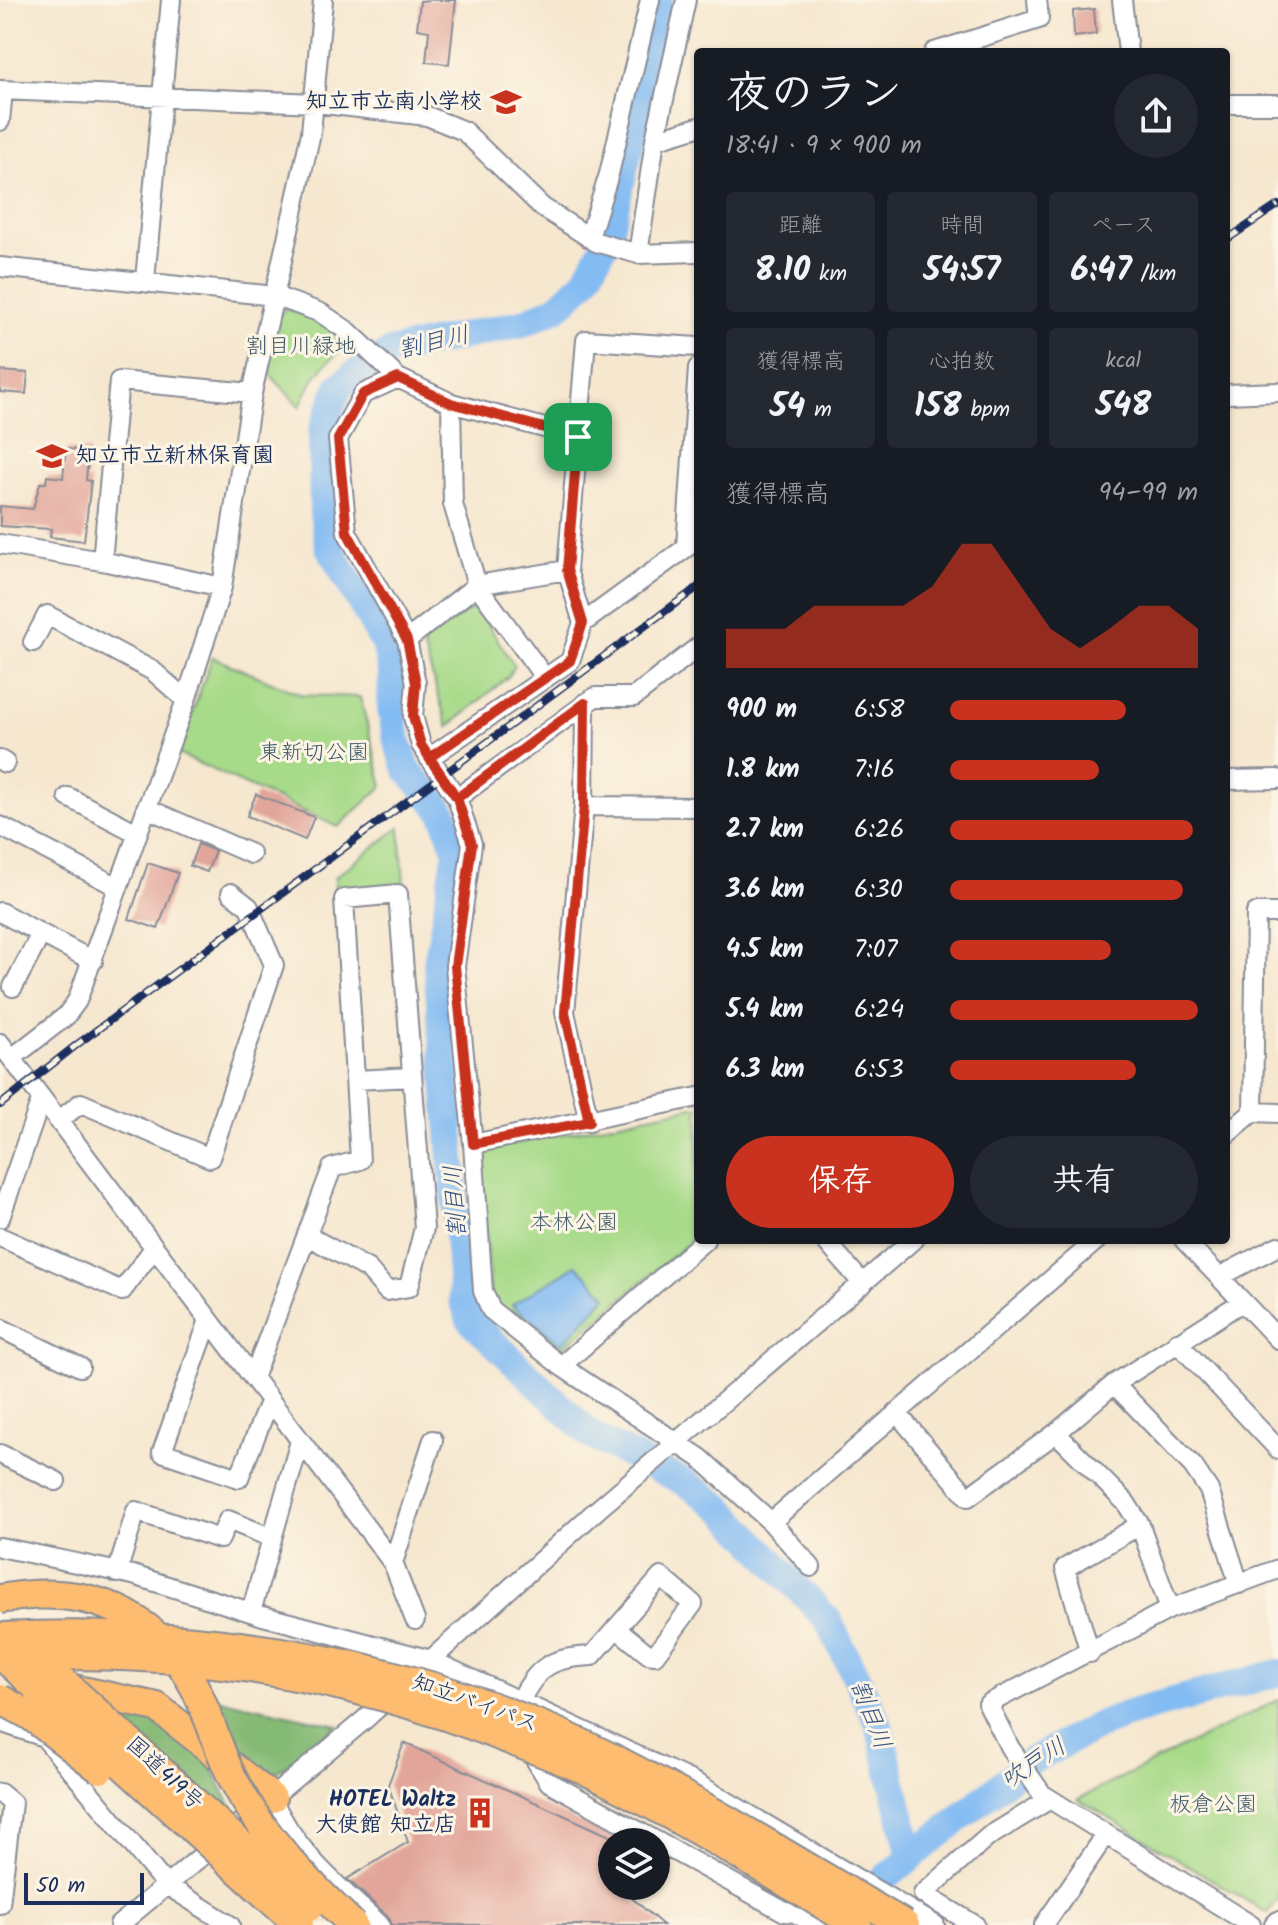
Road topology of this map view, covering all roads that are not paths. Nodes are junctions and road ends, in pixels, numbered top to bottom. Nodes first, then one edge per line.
1 (171, 0) edge
2 (323, 0) edge
3 (650, 0) edge
4 (1037, 0) edge
5 (1122, 0) edge
6 (690, 2) edge
7 (947, 48) edge
8 (1128, 48) edge
9 (2, 91) edge
10 (160, 97) junction
11 (316, 103) junction
12 (1230, 104) edge
13 (1278, 104) edge
14 (0, 121) edge
15 (694, 128) edge
16 (655, 140) junction
17 (593, 240) junction
18 (694, 252) edge
19 (638, 254) junction
20 (0, 267) edge
21 (145, 280) junction
22 (275, 296) junction
23 (694, 347) edge
24 (394, 374) junction
25 (1278, 392) edge
26 (252, 393) junction
27 (1230, 394) edge
28 (451, 403) junction
29 (578, 437) junction
30 (694, 485) edge
31 (692, 543) edge
32 (0, 544) edge
33 (102, 561) junction
34 (567, 570) junction
35 (477, 585) junction
36 (222, 587) junction
37 (583, 623) junction
38 (407, 640) junction
39 (33, 642) dead end
40 (694, 650) edge
41 (545, 678) junction
42 (186, 700) junction
43 (585, 703) junction
44 (429, 758) junction
45 (1278, 779) edge
46 (1230, 780) edge
47 (68, 797) dead end
48 (457, 798) junction
49 (584, 806) junction
50 (694, 807) edge
51 (146, 808) junction
52 (0, 826) edge
53 (137, 833) junction
54 (251, 854) dead end
55 (118, 887) junction
56 (231, 893) dead end
57 (0, 912) edge
58 (1278, 913) edge
59 (41, 934) junction
60 (93, 961) junction
61 (13, 987) dead end
62 (6, 1051) edge
63 (411, 1077) junction
64 (356, 1080) junction
65 (694, 1098) edge
66 (41, 1100) junction
67 (1253, 1112) junction
68 (1278, 1113) edge
69 (58, 1121) junction
70 (589, 1122) junction
71 (1230, 1132) edge
72 (473, 1144) junction
73 (0, 1218) edge
74 (308, 1236) junction
75 (0, 1237) edge
76 (700, 1244) edge
77 (828, 1244) edge
78 (908, 1244) edge
79 (1092, 1244) edge
80 (1188, 1244) edge
81 (1278, 1246) edge
82 (154, 1248) junction
83 (1219, 1277) junction
84 (863, 1284) junction
85 (1242, 1302) junction
86 (209, 1320) junction
87 (0, 1328) edge
88 (1278, 1339) edge
89 (1177, 1342) junction
90 (561, 1366) junction
91 (80, 1367) dead end
92 (253, 1378) junction
93 (1114, 1384) junction
94 (269, 1402) junction
95 (897, 1413) junction
96 (1056, 1433) junction
97 (433, 1440) dead end
98 (300, 1441) junction
99 (673, 1447) junction
100 (1278, 1449) edge
101 (0, 1454) edge
102 (56, 1481) dead end
103 (771, 1522) junction
104 (1140, 1525) junction
105 (272, 1538) junction
106 (0, 1547) edge
107 (393, 1563) junction
108 (811, 1567) dead end
109 (1278, 1569) edge
110 (117, 1573) junction
111 (1239, 1584) junction
112 (0, 1599) edge
113 (1170, 1609) junction
114 (251, 1612) junction
115 (415, 1620) dead end
116 (0, 1623) edge
117 (616, 1628) dead end
118 (0, 1637) edge
119 (9, 1653) edge
120 (1090, 1653) junction
121 (431, 1660) junction
122 (0, 1672) edge
123 (493, 1689) junction
124 (0, 1699) edge
125 (520, 1701) junction
126 (0, 1722) edge
127 (0, 1793) edge
128 (1046, 1796) junction
129 (272, 1798) junction
130 (1105, 1836) junction
131 (165, 1884) junction
132 (0, 1904) edge
133 (785, 1917) edge
134 (119, 1925) edge
135 (230, 1925) edge
136 (278, 1925) edge
137 (299, 1925) edge
138 (329, 1925) edge
139 (353, 1925) edge
140 (380, 1925) edge
141 (817, 1925) edge
142 (857, 1925) edge
143 (905, 1925) edge
144 (935, 1925) edge
145 (975, 1925) edge
146 (1044, 1925) edge
147 (1251, 1925) edge

1 - 10 street
2 - 11 street
3 - 17 street
4 - 7 street
5 - 8 street
6 - 16 street
9 - 10 street
9 - 14 street
10 - 11 street
10 - 21 street
11 - 17 street
11 - 22 street
12 - 13 street
15 - 16 street
16 - 19 street
17 - 19 street
18 - 19 street
20 - 21 street
21 - 22 street
22 - 24 street
22 - 26 street
23 - 29 street
24 - 28 street
24 - 38 street
25 - 27 street
26 - 33 street
26 - 36 street
28 - 29 street
28 - 35 street
29 - 34 street
30 - 31 street
31 - 37 street
32 - 33 street
33 - 36 street
34 - 35 street
34 - 37 street
35 - 38 street
35 - 41 street
36 - 42 street
37 - 41 street
38 - 44 street
39 - 42 street
40 - 43 street
41 - 44 street
42 - 51 street
43 - 48 street
43 - 49 street
44 - 48 street
45 - 46 street
47 - 53 street
48 - 72 street
49 - 50 street
49 - 70 street
51 - 53 street
51 - 54 street
52 - 55 street
53 - 55 street
55 - 60 street
56 - 69 street
57 - 59 street
58 - 67 street
59 - 60 street
59 - 61 street
60 - 62 street
62 - 66 street
63 - 64 street
63 - 64 street
63 - 74 street
64 - 74 street
65 - 70 street
66 - 69 street
66 - 73 street
67 - 68 street
67 - 71 street
69 - 82 street
70 - 72 street
72 - 90 street
74 - 92 street
75 - 82 street
76 - 90 street
77 - 84 street
78 - 84 street
79 - 95 street
80 - 83 street
81 - 83 street
82 - 86 street
83 - 85 street
84 - 99 street
85 - 88 street
85 - 89 street
86 - 92 street
86 - 94 street
87 - 91 street
89 - 93 street
89 - 100 street
90 - 99 street
92 - 94 street
93 - 96 street
93 - 111 street
94 - 98 street
95 - 96 street
95 - 103 street
96 - 104 street
97 - 107 street
98 - 105 street
98 - 107 street
99 - 103 street
99 - 121 street
101 - 102 street
103 - 108 street
104 - 113 street
104 - 120 street
105 - 110 street
105 - 114 street
106 - 110 street
107 - 115 street
109 - 111 street
110 - 114 street
111 - 113 street
112 - 139 highway, bridge
113 - 120 street
114 - 121 street
116 - 119 highway, 国道419号
117 - 125 street
118 - 143 highway, 知立バイパス, bridge
119 - 137 highway, 国道419号, bridge
119 - 138 highway, 国道419号, bridge
119 - 142 highway, 知立バイパス, bridge
120 - 128 street
121 - 123 street
121 - 129 street
122 - 129 highway
123 - 125 street
123 - 133 street
124 - 136 highway, bridge
125 - 144 street
126 - 131 street
127 - 132 street
128 - 130 street
128 - 145 street
129 - 131 street
129 - 140 street
130 - 146 street
130 - 147 street
131 - 134 street
131 - 135 street
133 - 141 street

